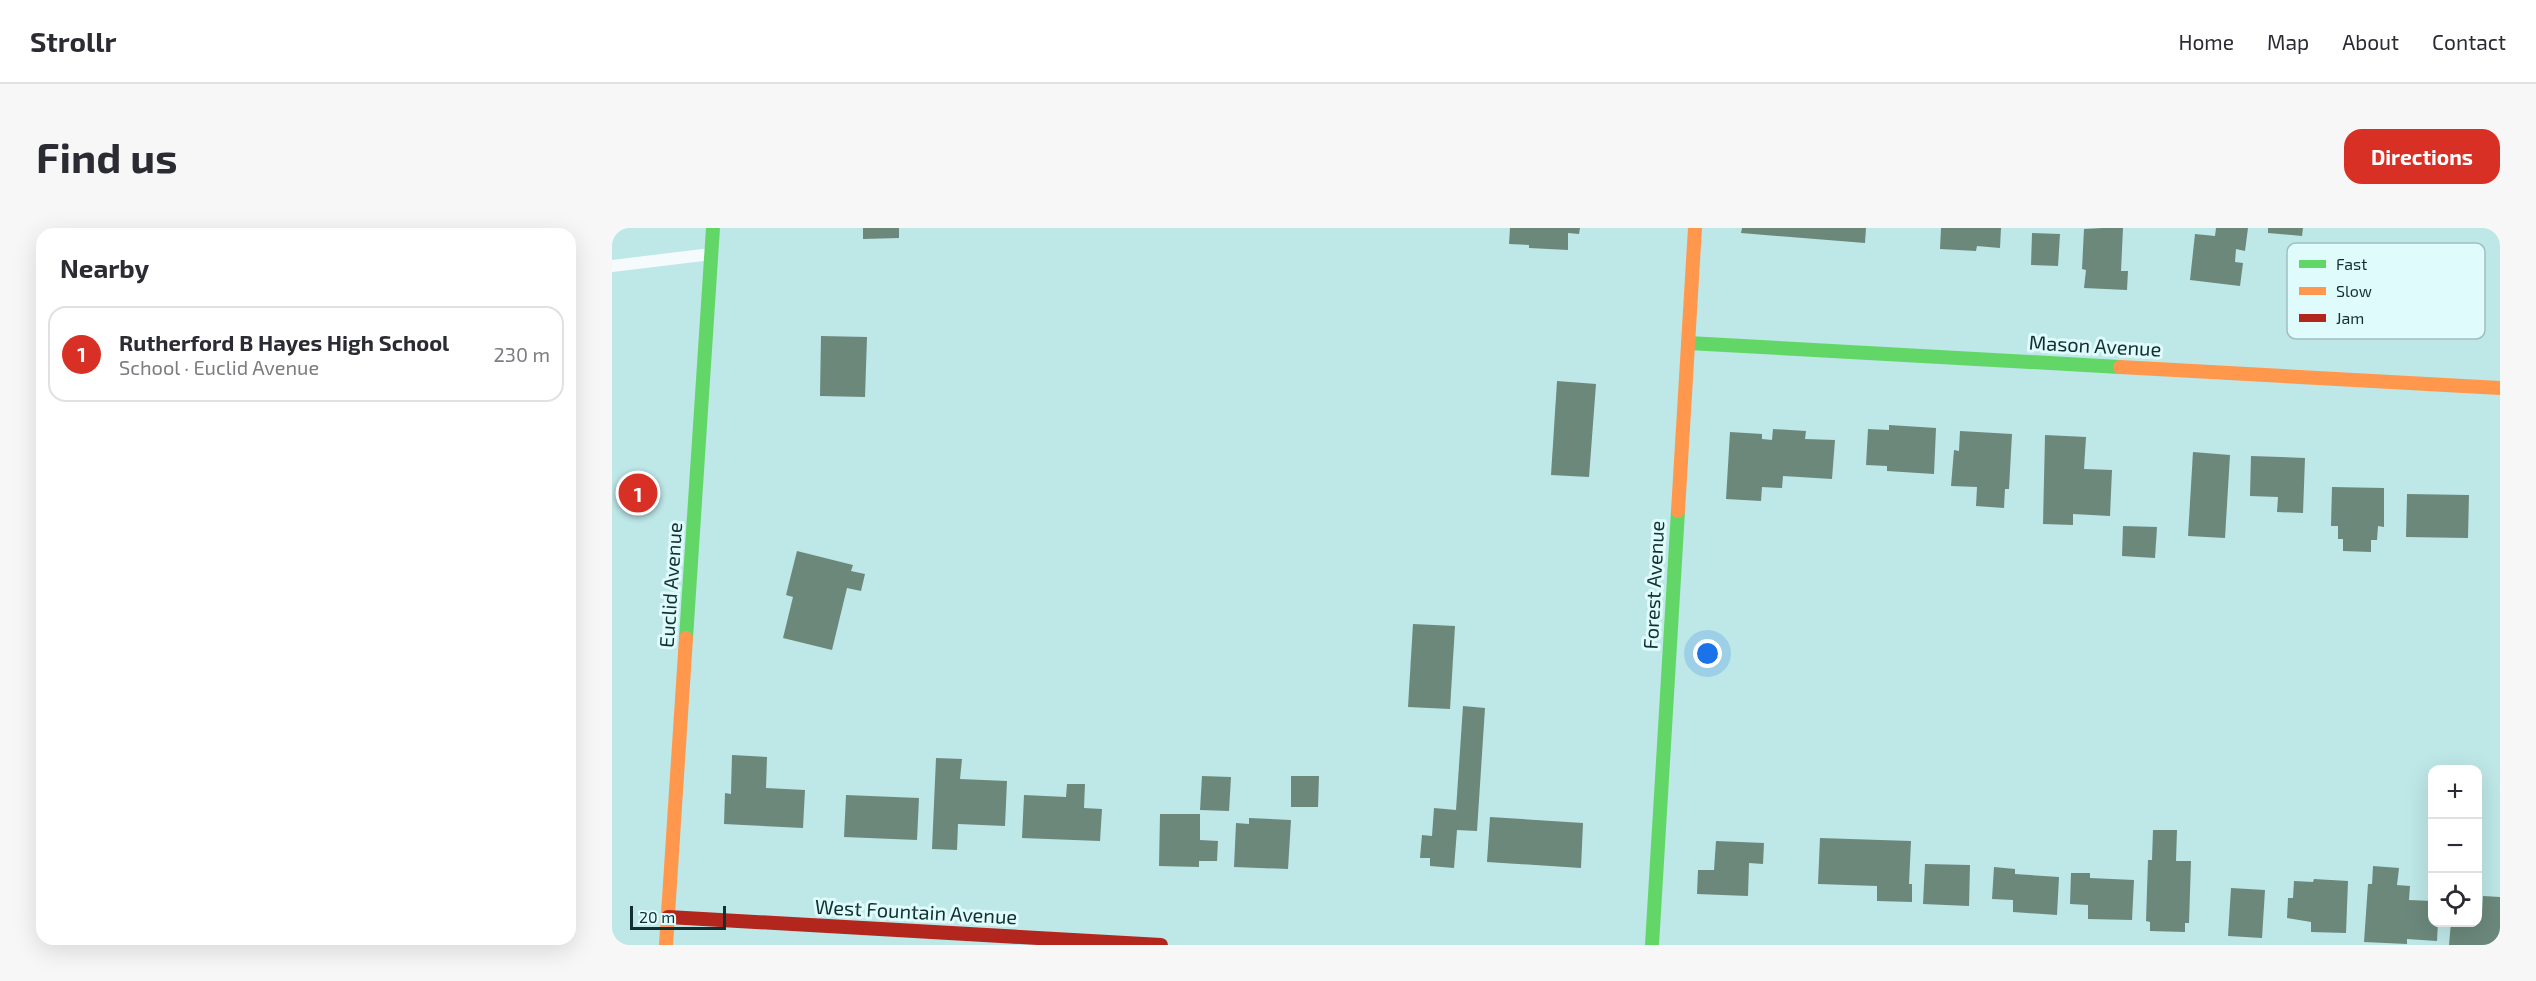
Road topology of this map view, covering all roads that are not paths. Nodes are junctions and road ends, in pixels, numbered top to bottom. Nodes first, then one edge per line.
1 (714, 228) edge
2 (1695, 228) edge
3 (712, 254) junction
4 (612, 266) edge
5 (1688, 343) junction
6 (2500, 388) edge
7 (668, 917) junction
8 (666, 945) edge
9 (1161, 945) edge
10 (1652, 945) edge

1 - 3 street, Euclid Avenue
2 - 5 street, Forest Avenue
3 - 4 lane
3 - 7 street, Euclid Avenue
5 - 6 street, Mason Avenue
5 - 10 street, Forest Avenue
7 - 8 street, Euclid Avenue
7 - 9 street, West Fountain Avenue

